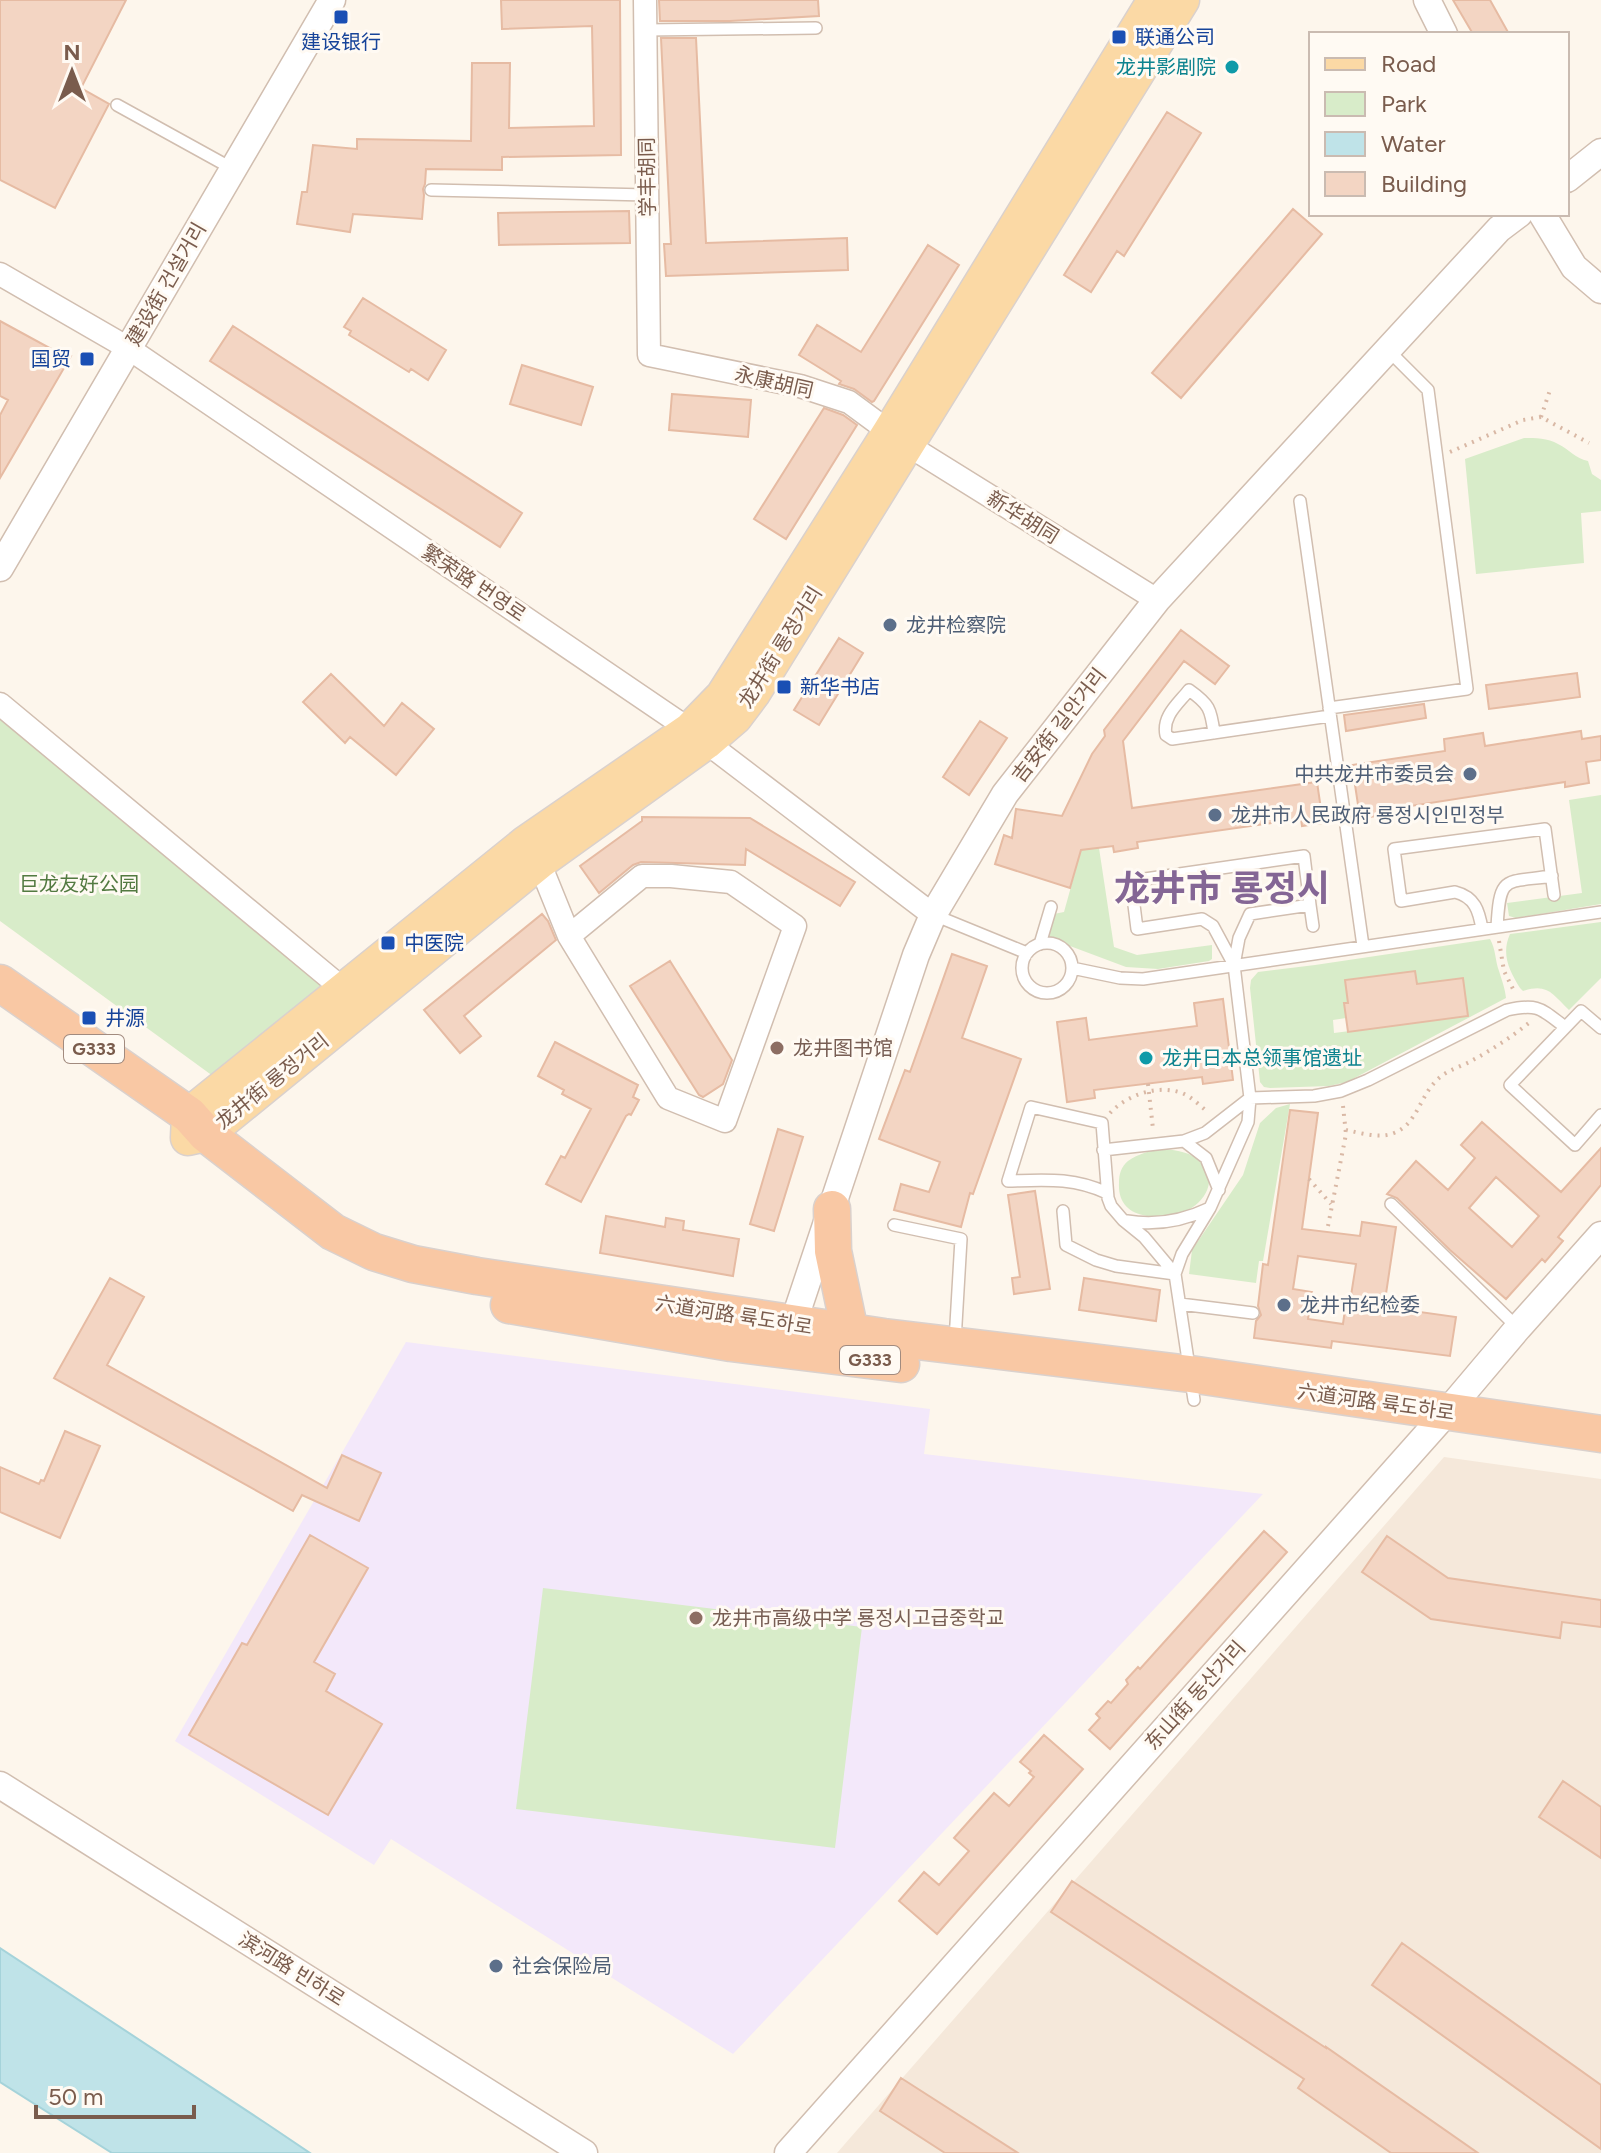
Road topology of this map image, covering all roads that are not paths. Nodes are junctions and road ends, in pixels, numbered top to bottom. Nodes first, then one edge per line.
1 (332, 0) edge
2 (645, 0) edge
3 (1427, 0) edge
4 (1160, 5) edge
5 (816, 28) dead end
6 (646, 30) junction
7 (1443, 32) edge
8 (117, 105) dead end
9 (1601, 152) edge
10 (233, 169) junction
11 (1569, 177) edge
12 (431, 190) dead end
13 (647, 195) junction
14 (1516, 216) edge
15 (1543, 216) edge
16 (0, 274) edge
17 (1601, 290) edge
18 (128, 348) junction
19 (1387, 350) junction
20 (649, 355) joint
21 (898, 438) junction
22 (1300, 501) dead end
23 (0, 568) edge
24 (1157, 600) junction
25 (0, 704) edge
26 (1330, 712) junction
27 (1214, 733) junction
28 (698, 736) junction
29 (533, 852) junction
30 (1552, 876) junction
31 (1554, 895) dead end
32 (1310, 905) junction
33 (1051, 907) dead end
34 (1601, 912) edge
35 (933, 915) junction
36 (1313, 926) dead end
37 (1497, 927) junction
38 (1482, 929) junction
39 (569, 936) junction
40 (1040, 944) junction
41 (1363, 946) junction
42 (1027, 953) junction
43 (1234, 965) junction
44 (1072, 968) junction
45 (0, 983) edge
46 (343, 989) junction
47 (0, 1006) edge
48 (1565, 1027) junction
49 (1601, 1028) edge
50 (1250, 1098) junction
51 (1601, 1115) edge
52 (194, 1129) junction
53 (1184, 1141) junction
54 (1103, 1150) junction
55 (1219, 1190) junction
56 (1107, 1193) junction
57 (1391, 1204) dead end
58 (1210, 1208) junction
59 (832, 1209) junction
60 (1063, 1211) dead end
61 (1123, 1220) junction
62 (894, 1225) dead end
63 (1601, 1235) edge
64 (1175, 1274) junction
65 (1180, 1304) junction
66 (1253, 1313) dead end
67 (1518, 1328) junction
68 (850, 1332) junction
69 (789, 1337) junction
70 (955, 1346) junction
71 (1192, 1387) junction
72 (1439, 1421) junction
73 (1601, 1434) edge
74 (1601, 1453) edge
75 (0, 1785) edge
76 (584, 2153) edge
77 (788, 2153) edge

1 - 10 street, 建设街 건설거리
2 - 6 street, 学丰胡同
3 - 7 street
4 - 21 main road, 龙井街 룡정거리
5 - 6 lane
6 - 13 street, 学丰胡同
8 - 10 lane
9 - 11 street
10 - 18 street, 建设街 건설거리
12 - 13 lane
13 - 20 street, 学丰胡同
14 - 19 street, 吉安街 길안거리
15 - 17 street
16 - 18 street, 繁荣路 번영로
18 - 23 street, 建设街 건설거리
18 - 28 street, 繁荣路 번영로
19 - 24 street, 吉安街 길안거리
19 - 26 lane
20 - 21 street, 永康胡同
21 - 24 street, 新华胡同
21 - 28 main road, 龙井街 룡정거리
22 - 26 lane
24 - 35 street, 吉安街 길안거리
25 - 46 street
26 - 27 lane
26 - 41 lane
27 - 27 lane
28 - 29 main road, 龙井街 룡정거리
28 - 35 street, 繁荣路 번영로
29 - 39 street
29 - 46 main road, 龙井街 룡정거리
29 - 52 main road, 龙井街 룡정거리
30 - 31 lane
30 - 37 lane
30 - 38 lane
32 - 36 lane
32 - 43 lane
32 - 43 lane
33 - 40 lane
34 - 37 lane
35 - 42 lane
35 - 59 street, 吉安街 길안거리
37 - 38 lane
38 - 41 lane
39 - 39 street
40 - 42 lane
40 - 44 lane
41 - 43 lane
42 - 44 lane
43 - 44 lane
43 - 50 lane
45 - 52 highway, 六道河路 륙도하로 / G333
46 - 52 main road, 龙井街 룡정거리
47 - 52 highway, 六道河路 륙도하로 / G333
48 - 49 lane
48 - 50 lane
48 - 51 lane
50 - 53 lane
50 - 55 lane
52 - 69 highway, 六道河路 륙도하로 / G333
53 - 54 lane
53 - 55 lane
54 - 56 lane
54 - 56 lane
55 - 58 lane
56 - 61 lane
57 - 67 lane
58 - 61 lane
58 - 64 lane
59 - 68 highway
59 - 69 street, 吉安街 길안거리
60 - 64 lane
61 - 64 lane
62 - 70 lane
63 - 67 street, 东山街 동산거리
64 - 65 lane
65 - 66 lane
65 - 71 lane
67 - 72 street, 东山街 동산거리
68 - 69 highway, 六道河路 륙도하로 / G333
68 - 70 highway, 六道河路 륙도하로 / G333
69 - 71 highway, 六道河路 륙도하로 / G333
70 - 71 highway, 六道河路 륙도하로 / G333
71 - 72 highway, 六道河路 륙도하로 / G333
72 - 73 highway, 六道河路 륙도하로 / G333
72 - 74 highway, 六道河路 륙도하로 / G333
72 - 77 street, 东山街 동산거리
75 - 76 street, 滨河路 빈하로

